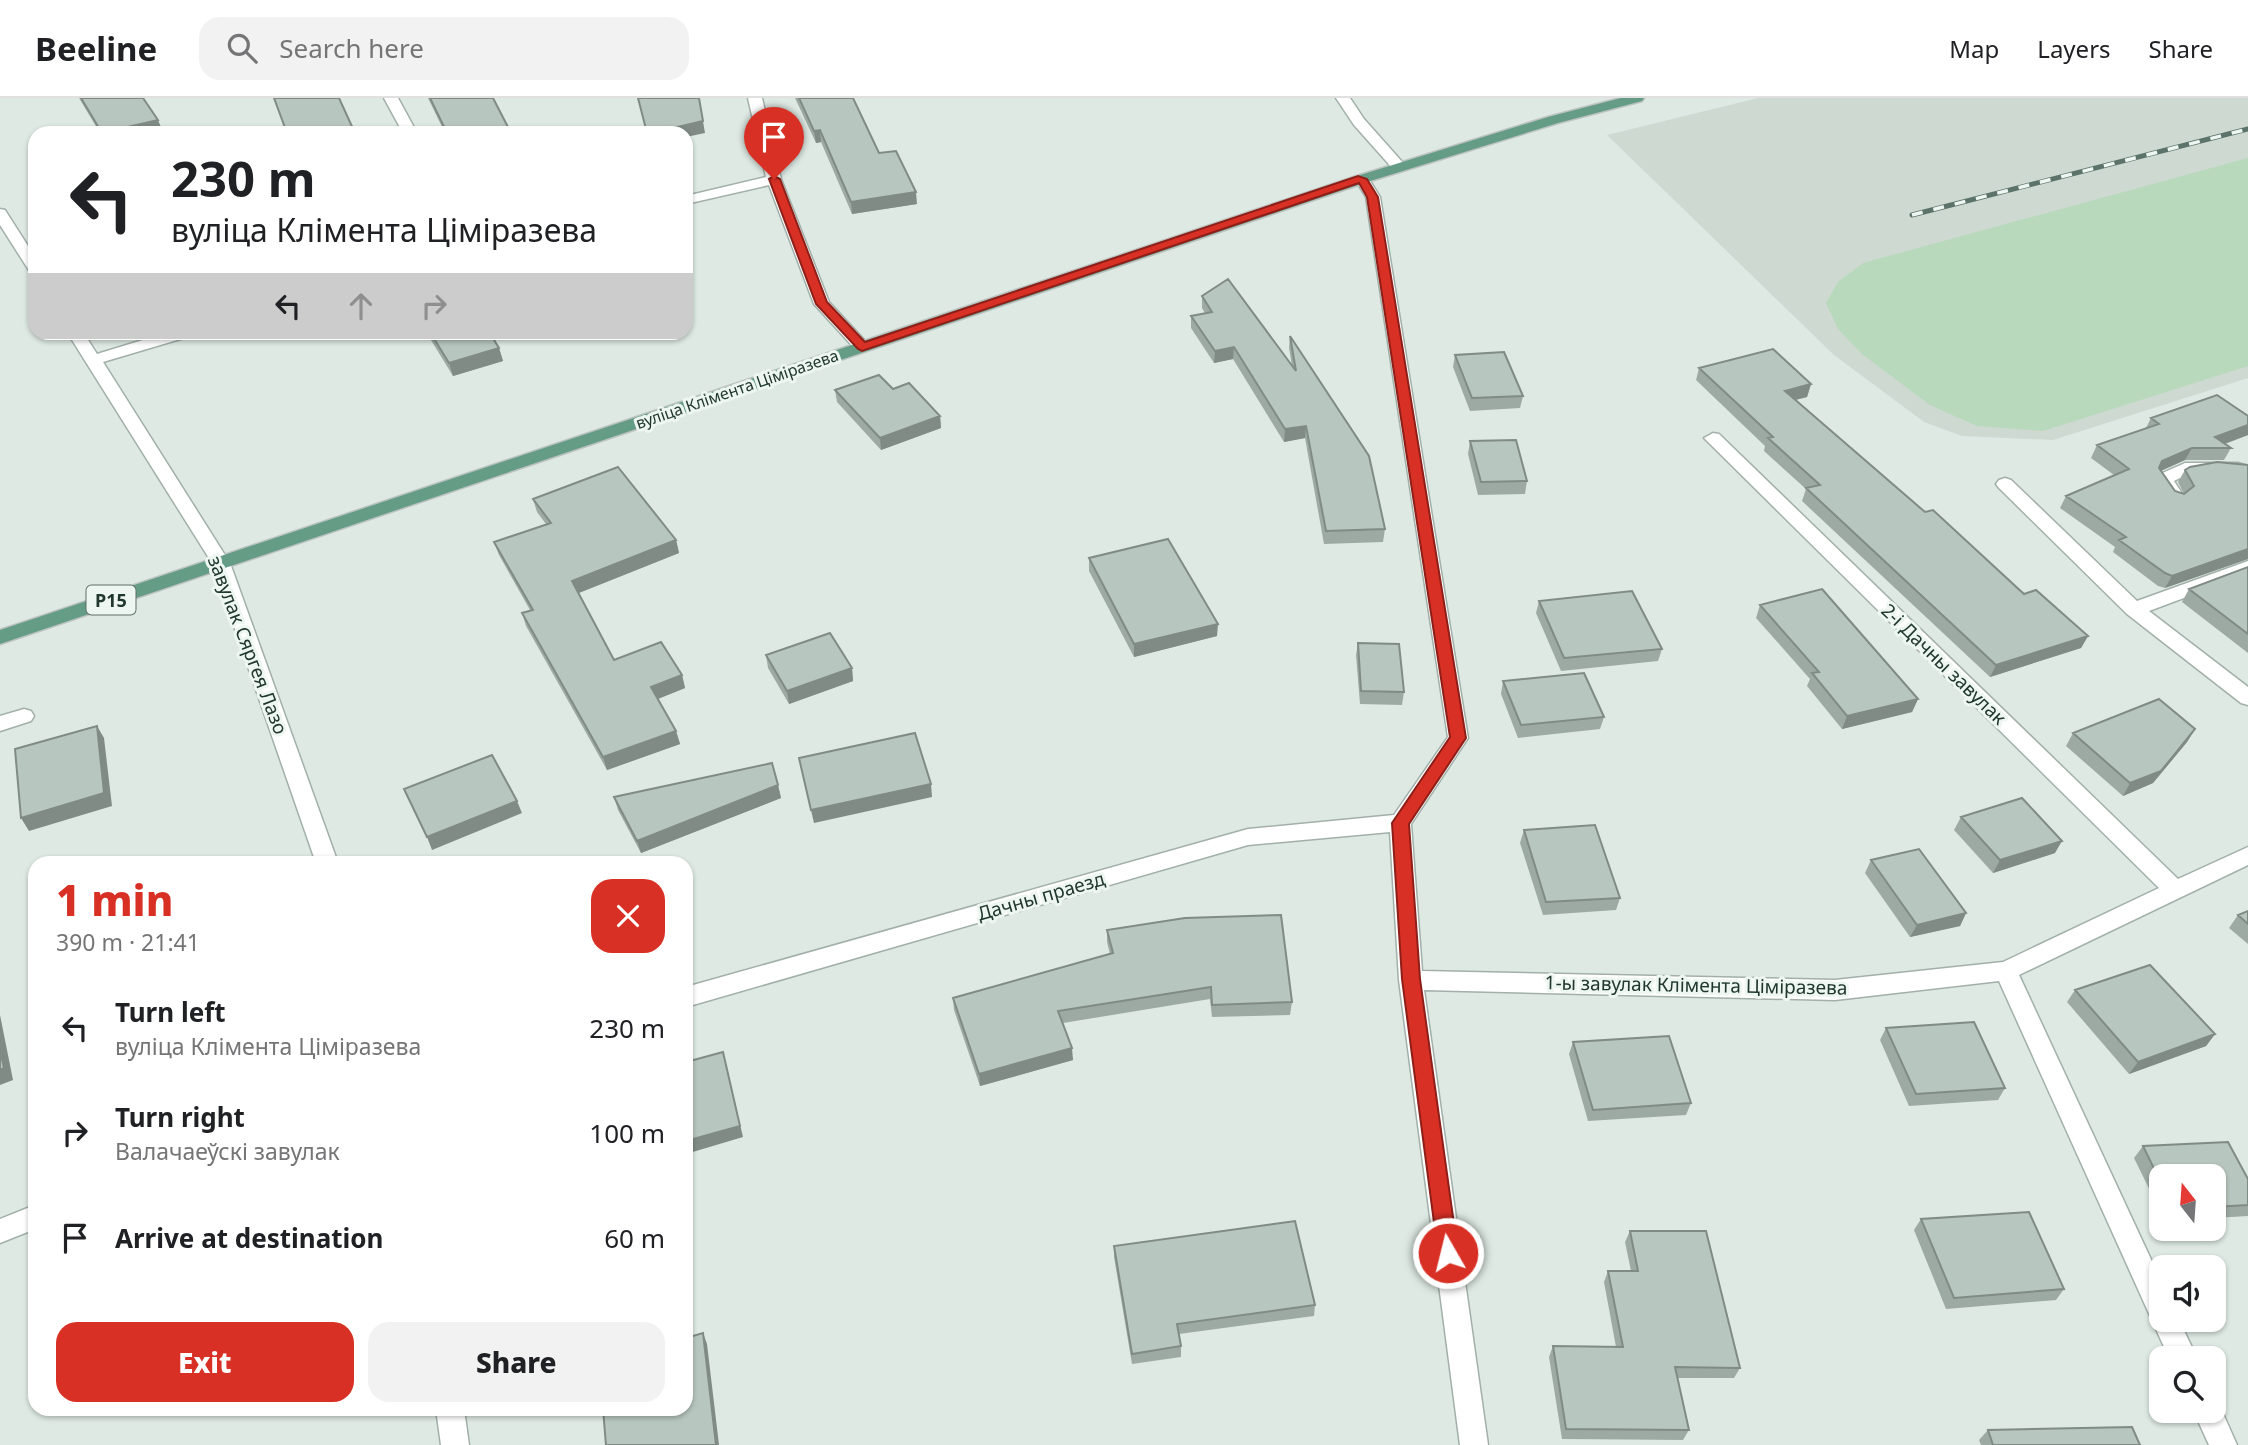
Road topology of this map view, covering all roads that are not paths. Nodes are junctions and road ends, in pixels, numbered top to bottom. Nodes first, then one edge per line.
1 (391, 98) edge
2 (755, 98) edge
3 (1343, 98) edge
4 (1637, 98) edge
5 (406, 126) edge
6 (1398, 167) junction
7 (774, 179) junction
8 (1362, 179) junction
9 (693, 198) edge
10 (0, 213) edge
11 (28, 258) edge
12 (80, 340) edge
13 (161, 340) edge
14 (862, 347) junction
15 (93, 360) junction
16 (1713, 438) dead end
17 (2248, 472) edge
18 (2005, 484) dead end
19 (2176, 498) edge
20 (221, 563) junction
21 (2248, 567) edge
22 (2134, 609) junction
23 (0, 637) edge
24 (2248, 698) edge
25 (24, 716) dead end
26 (0, 724) edge
27 (1401, 823) junction
28 (2248, 855) edge
29 (325, 856) edge
30 (2175, 890) junction
31 (2006, 971) junction
32 (1411, 979) junction
33 (693, 995) edge
34 (28, 1220) edge
35 (0, 1231) edge
36 (2149, 1284) edge
37 (451, 1416) edge
38 (2213, 1423) edge
39 (456, 1445) edge
40 (1474, 1445) edge
41 (2223, 1445) edge

1 - 5 street
2 - 7 street
3 - 6 street
4 - 6 main road, вуліца Клімента Ціміразева / Р15
6 - 8 main road, вуліца Клімента Ціміразева / Р15
7 - 9 street
7 - 14 street
8 - 14 main road, вуліца Клімента Ціміразева / Р15
8 - 27 street
10 - 11 street
12 - 15 street, завулак Сяргея Лазо
13 - 15 street
14 - 20 main road, вуліца Клімента Ціміразева / Р15
15 - 20 street, завулак Сяргея Лазо
16 - 30 street, 2-і Дачны завулак
17 - 19 street
18 - 22 street
20 - 23 main road, вуліца Клімента Ціміразева / Р15
20 - 29 street, завулак Сяргея Лазо
21 - 22 street
22 - 24 street
25 - 26 street
27 - 32 street
27 - 33 street, Дачны праезд
28 - 30 street, 1-ы завулак Клімента Ціміразева
30 - 31 street, 1-ы завулак Клімента Ціміразева
31 - 32 street, 1-ы завулак Клімента Ціміразева
31 - 36 street
32 - 40 street
34 - 35 street
37 - 39 street
38 - 41 street

